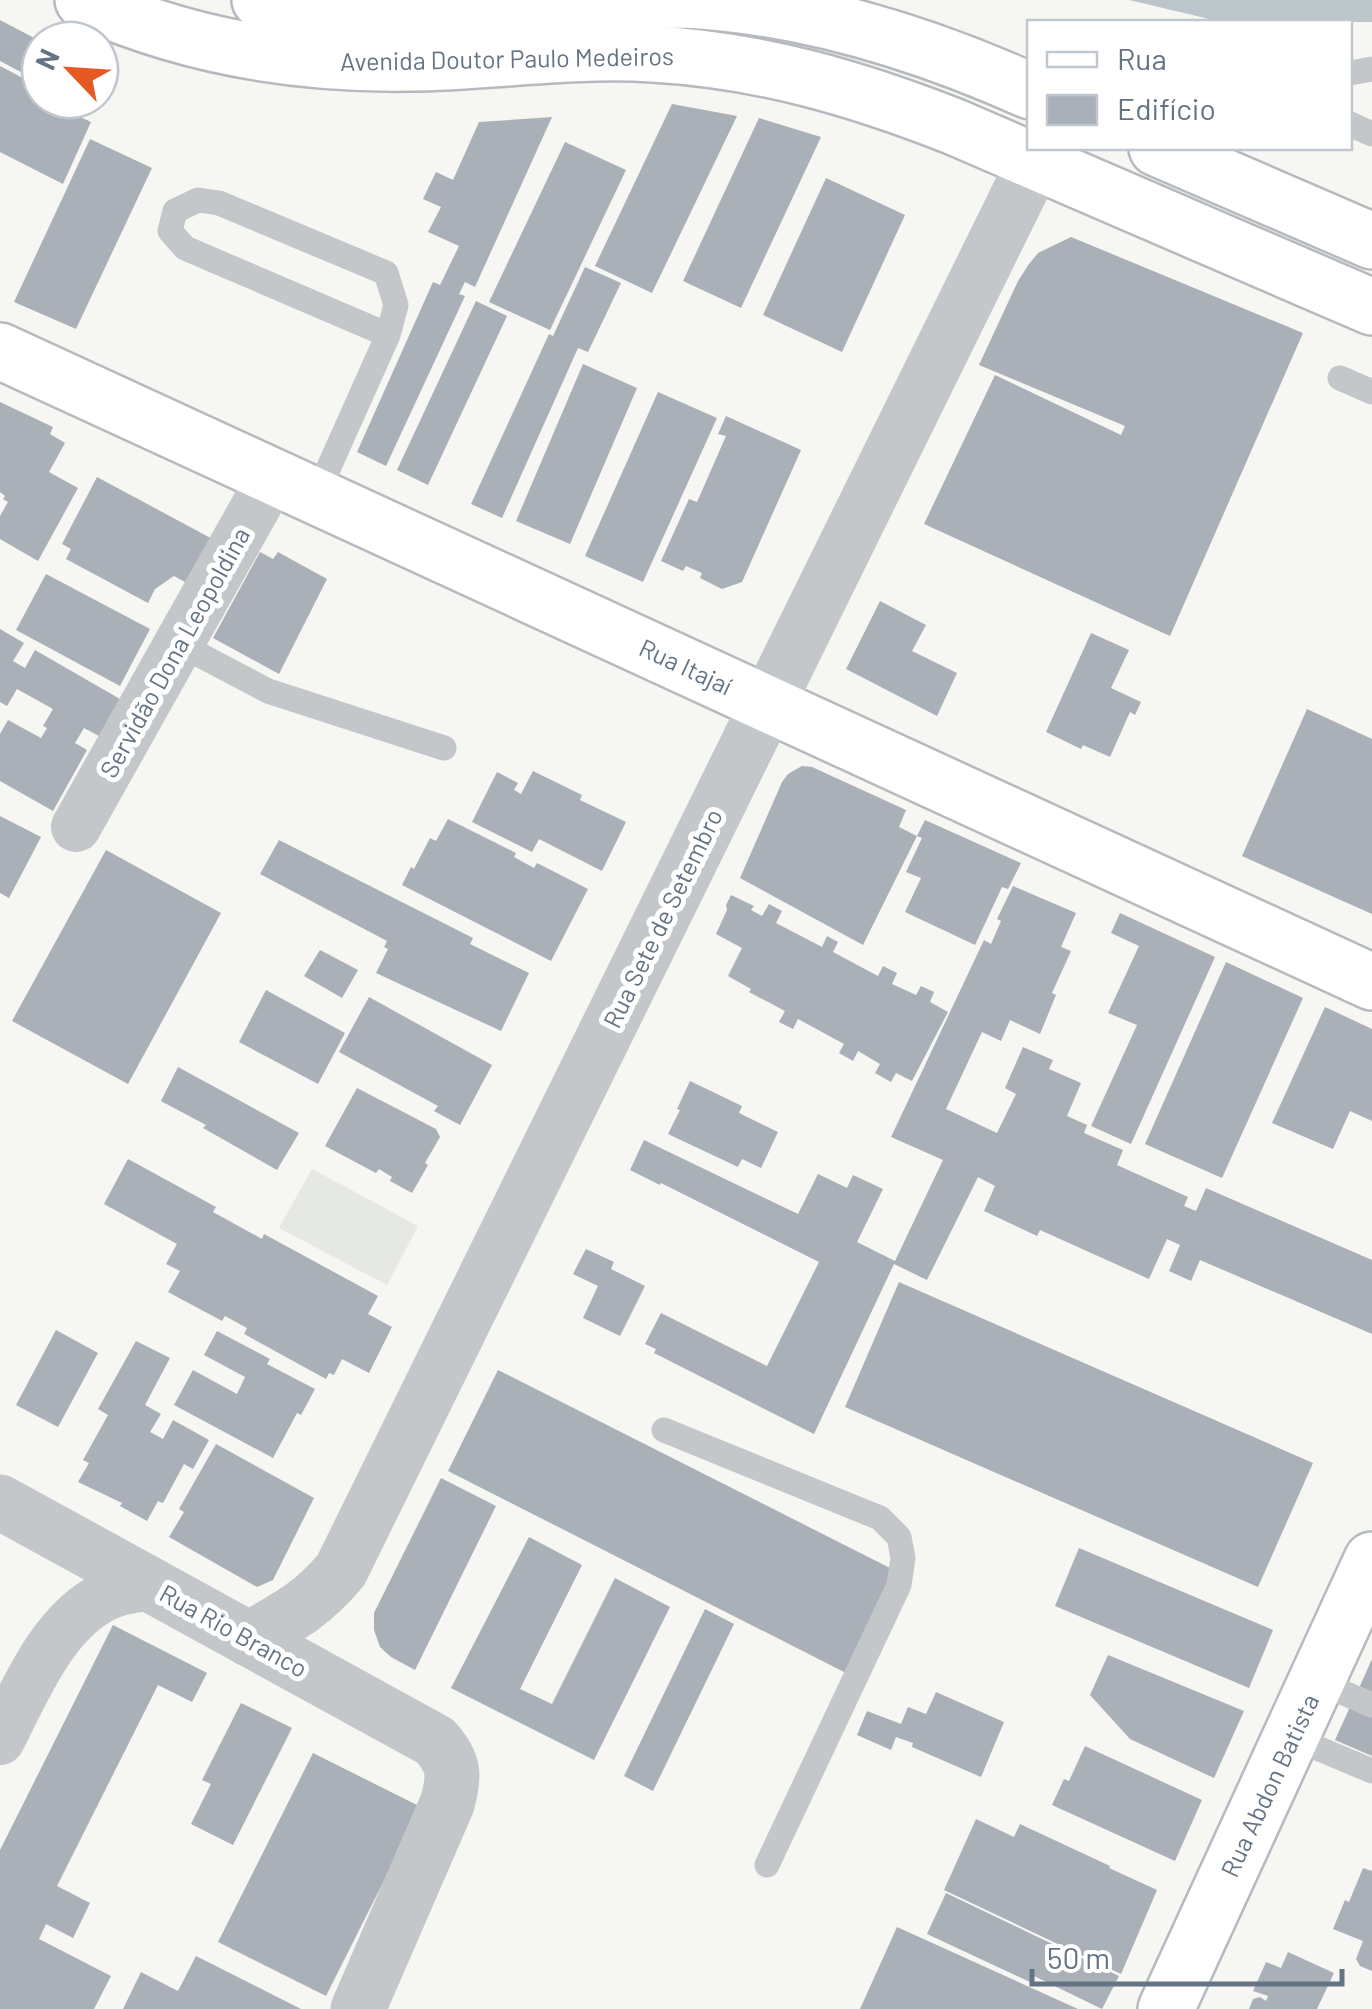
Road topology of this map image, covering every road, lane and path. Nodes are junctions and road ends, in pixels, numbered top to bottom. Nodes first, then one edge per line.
1 (83, 0) edge
2 (260, 0) edge
3 (352, 38) junction
4 (1027, 90) edge
5 (1027, 150) edge
6 (1161, 150) edge
7 (1039, 154) edge
8 (1372, 241) edge
9 (1372, 307) edge
10 (388, 335) junction
11 (0, 351) edge
12 (1340, 378) dead end
13 (1372, 392) edge
14 (294, 486) junction
15 (178, 644) junction
16 (768, 704) junction
17 (444, 748) dead end
18 (76, 827) dead end
19 (1372, 982) edge
20 (664, 1430) dead end
21 (0, 1502) edge
22 (1372, 1560) edge
23 (341, 1570) junction
24 (152, 1586) junction
25 (249, 1639) junction
26 (1316, 1681) junction
27 (1372, 1704) edge
28 (371, 1706) junction
29 (1291, 1737) junction
30 (0, 1740) edge
31 (1372, 1771) edge
32 (768, 1865) dead end
33 (358, 2009) edge
34 (1166, 2009) edge

1 - 3 main road, Avenida Doutor Paulo Medeiros
2 - 3 main road, Avenida Doutor Paulo Medeiros
3 - 4 main road, Avenida Doutor Paulo Medeiros
3 - 5 main road, Avenida Doutor Paulo Medeiros
6 - 8 main road
7 - 9 main road, Avenida Doutor Paulo Medeiros
7 - 16 street, Rua Sete de Setembro
10 - 10 lane
10 - 14 lane
11 - 14 main road, Rua Itajaí
12 - 13 lane
14 - 15 street, Servidão Dona Leopoldina
14 - 16 main road, Rua Itajaí
15 - 17 lane
15 - 18 street, Servidão Dona Leopoldina
16 - 19 main road, Rua Itajaí
16 - 23 street, Rua Sete de Setembro
20 - 32 lane
21 - 24 street, Rua Rio Branco
22 - 26 main road, Rua Abdon Batista
23 - 25 street, Rua Sete de Setembro
23 - 28 street
24 - 25 street, Rua Rio Branco
24 - 30 street
25 - 28 street, Rua Rio Branco
26 - 27 lane
26 - 29 main road, Rua Abdon Batista
28 - 33 street, Rua Rio Branco
29 - 31 lane
29 - 34 main road, Rua Abdon Batista

